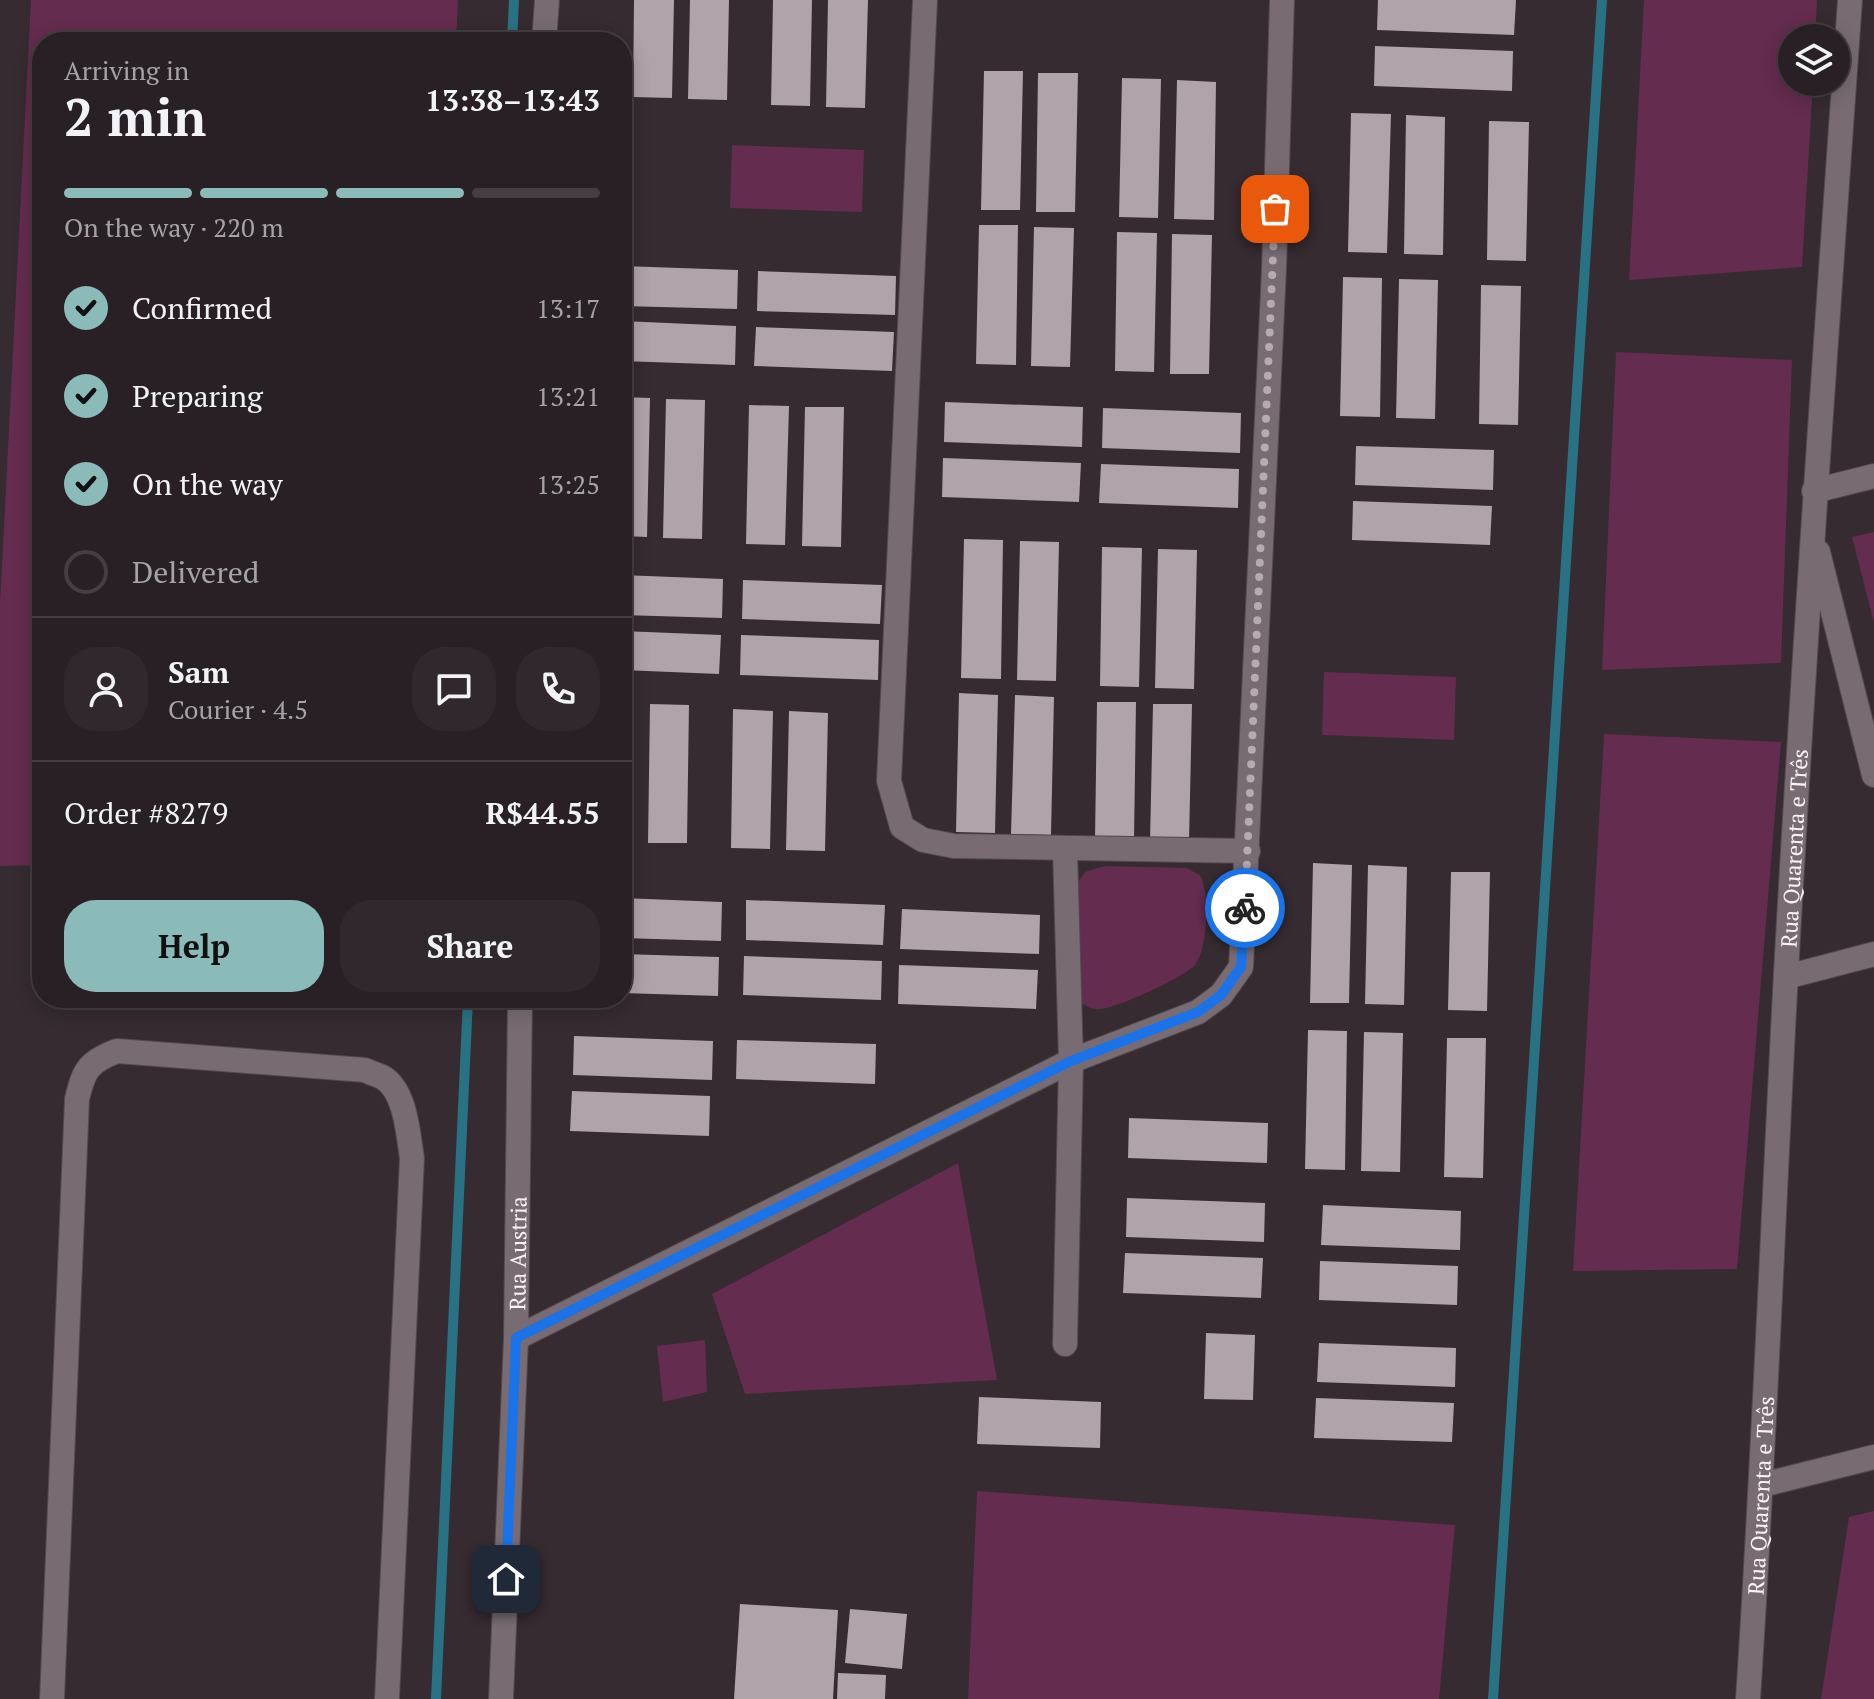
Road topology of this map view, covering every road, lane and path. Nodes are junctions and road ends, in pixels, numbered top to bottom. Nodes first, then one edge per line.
1 (925, 0) edge
2 (1282, 0) edge
3 (1850, 0) edge
4 (1874, 476) edge
5 (1814, 491) junction
6 (1812, 529) junction
7 (1874, 775) edge
8 (1065, 850) junction
9 (1248, 851) junction
10 (1874, 954) edge
11 (1786, 977) junction
12 (520, 1008) edge
13 (1071, 1061) junction
14 (516, 1338) junction
15 (1065, 1344) dead end
16 (1874, 1457) edge
17 (1762, 1485) junction
18 (52, 1699) edge
19 (387, 1699) edge
20 (501, 1699) edge
21 (1748, 1699) edge

1 - 8 street
2 - 9 street
3 - 5 street, Rua Quarenta e Três
4 - 5 street
5 - 6 street, Rua Quarenta e Três
6 - 7 street
6 - 11 street, Rua Quarenta e Três
8 - 9 street
8 - 13 street
9 - 13 street
10 - 11 street
11 - 17 street, Rua Quarenta e Três
12 - 14 street, Rua Austria
13 - 14 street
13 - 15 street
14 - 20 street, Rua Austria
16 - 17 street
17 - 21 street, Rua Quarenta e Três
18 - 19 street

